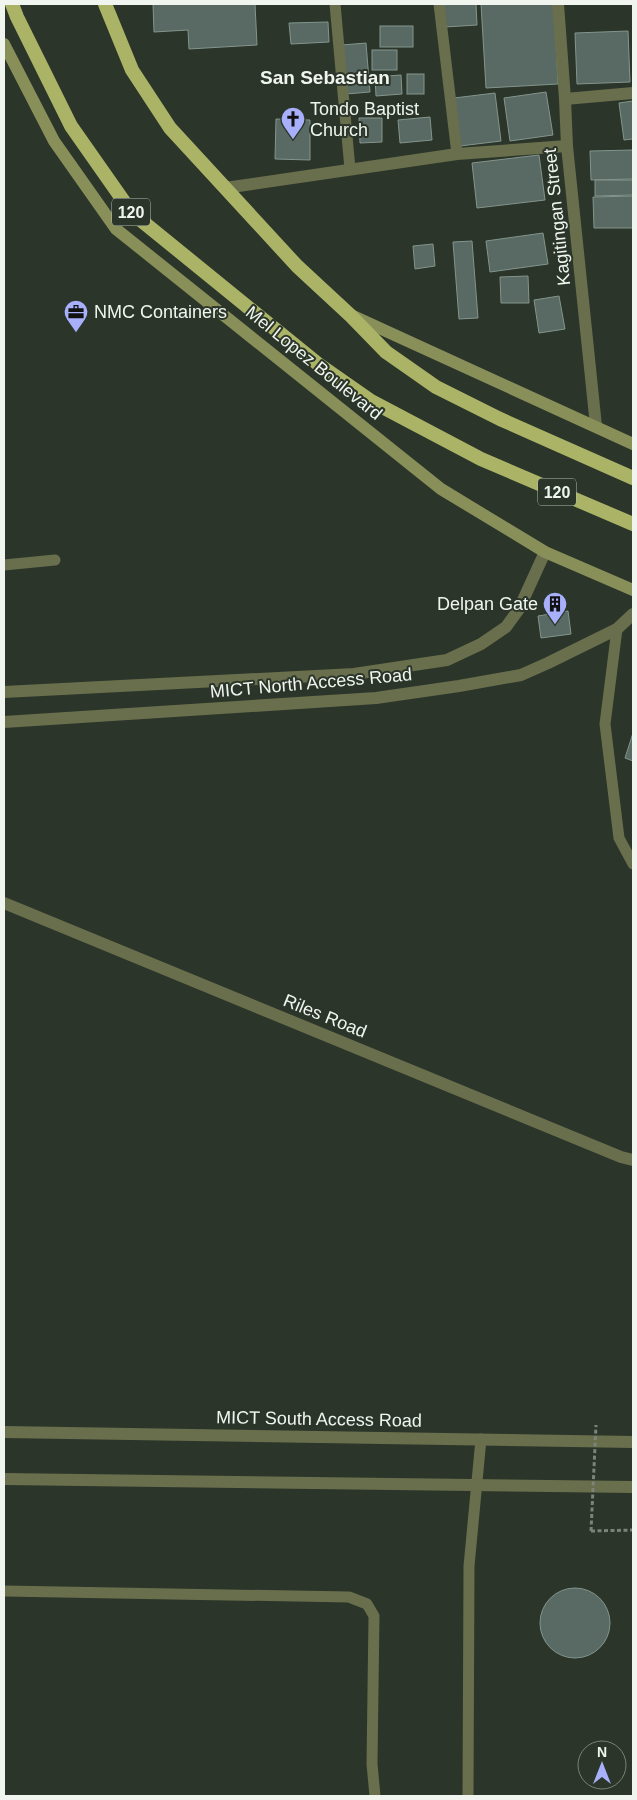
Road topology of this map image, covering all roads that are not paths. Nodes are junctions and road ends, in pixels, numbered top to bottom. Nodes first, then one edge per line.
1 (12, 4) edge
2 (105, 4) edge
3 (335, 4) edge
4 (439, 4) edge
5 (558, 4) edge
6 (4, 44) edge
7 (633, 93) edge
8 (566, 99) junction
9 (567, 146) junction
10 (458, 154) junction
11 (350, 169) junction
12 (225, 188) junction
13 (351, 316) junction
14 (596, 426) junction
15 (633, 444) edge
16 (633, 478) edge
17 (633, 524) edge
18 (545, 552) junction
19 (55, 560) dead end
20 (4, 565) edge
21 (633, 590) edge
22 (633, 614) edge
23 (616, 629) junction
24 (4, 692) edge
25 (4, 722) edge
26 (633, 864) edge
27 (4, 903) edge
28 (633, 1160) edge
29 (4, 1432) edge
30 (481, 1439) junction
31 (633, 1442) edge
32 (4, 1479) edge
33 (478, 1485) junction
34 (633, 1487) edge
35 (4, 1591) edge
36 (375, 1796) edge
37 (468, 1796) edge

1 - 17 highway, Mel Lopez Boulevard / 120
2 - 12 highway, 120
3 - 11 lane
4 - 10 lane
5 - 8 street, Kagitingan Street
6 - 18 main road, Mel Lopez Boulevard / 120
7 - 8 street
8 - 9 street, Kagitingan Street
9 - 10 street
9 - 14 street, Kagitingan Street
10 - 11 street
11 - 12 street
12 - 13 highway, 120
13 - 14 main road, 120
13 - 16 highway, 120
14 - 15 main road, 120
18 - 21 main road, Mel Lopez Boulevard / 120
18 - 24 street, MICT North Access Road
19 - 20 lane
22 - 23 street, MICT North Access Road
23 - 25 street, MICT North Access Road
23 - 26 lane
27 - 28 street, Riles Road
29 - 30 street, MICT South Access Road
30 - 31 street, MICT South Access Road
30 - 33 lane
32 - 33 street
33 - 34 street
33 - 37 lane
35 - 36 lane

